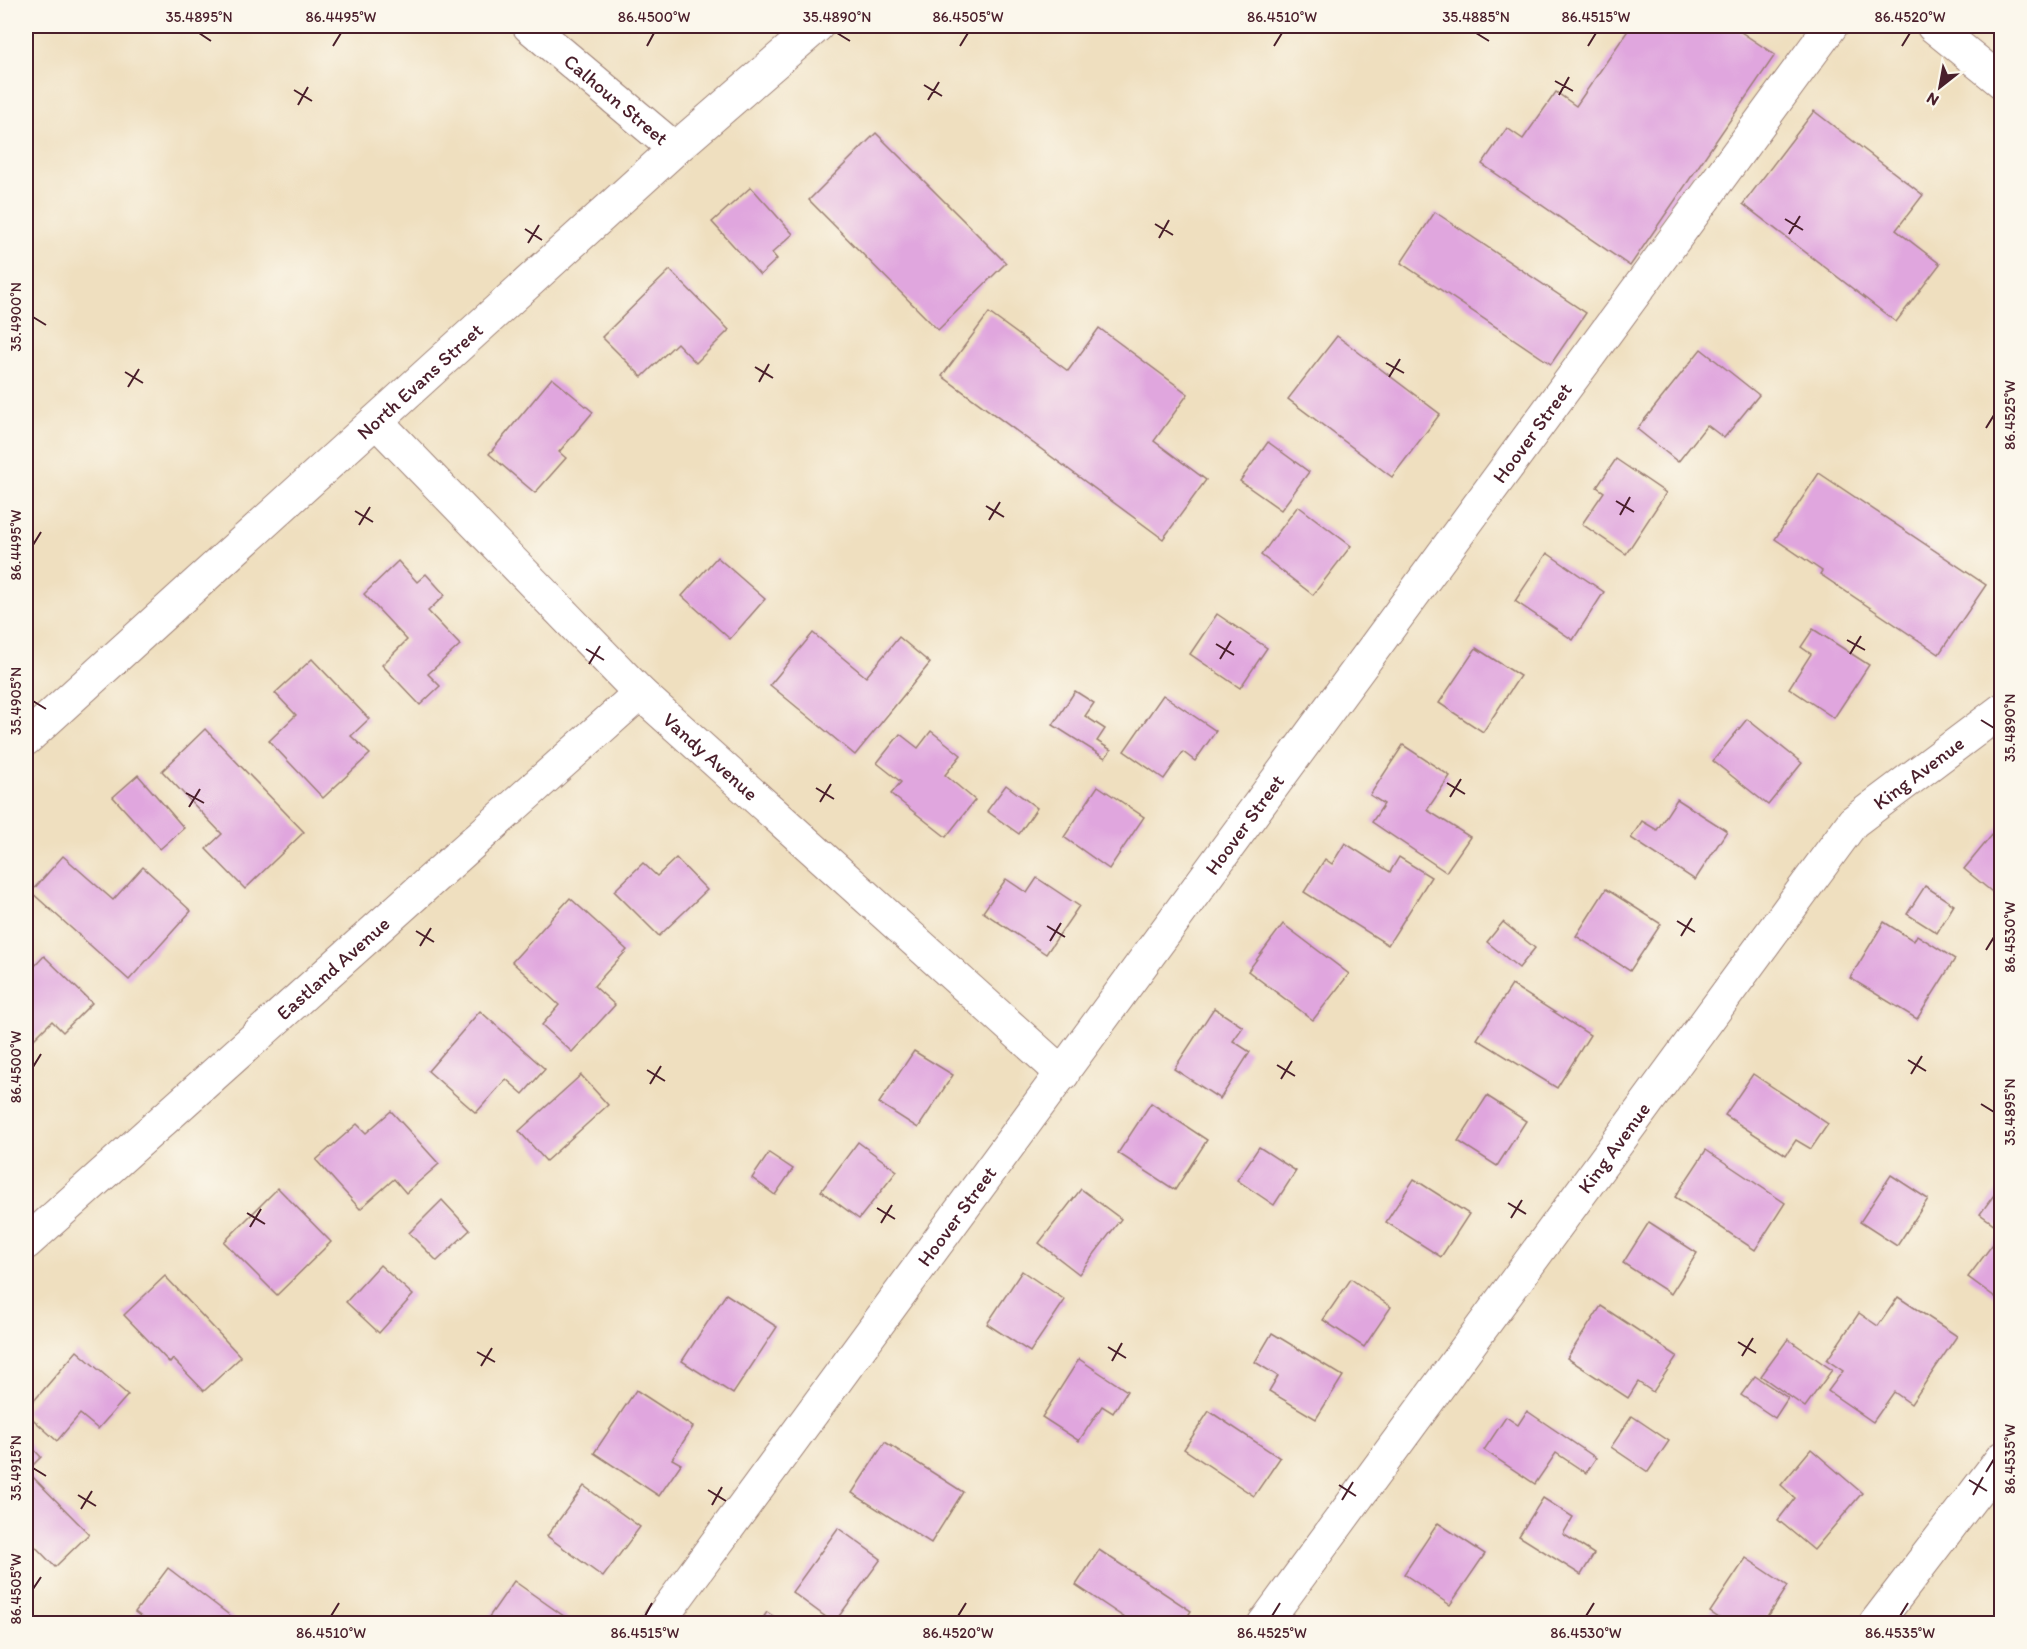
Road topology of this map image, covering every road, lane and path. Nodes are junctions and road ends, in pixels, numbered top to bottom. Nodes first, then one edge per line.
1 (530, 26) edge
2 (817, 26) edge
3 (1831, 26) edge
4 (1933, 26) edge
5 (2001, 82) edge
6 (675, 149) junction
7 (376, 421) junction
8 (640, 693) junction
9 (2001, 710) edge
10 (26, 739) edge
11 (1063, 1074) junction
12 (26, 1243) edge
13 (2001, 1458) edge
14 (657, 1623) edge
15 (1264, 1623) edge
16 (1875, 1623) edge

1 - 6 street, Calhoun Street
2 - 6 street, North Evans Street
3 - 11 street, Hoover Street
4 - 5 street
6 - 7 street, North Evans Street
7 - 8 street, Vandy Avenue
7 - 10 street, North Evans Street
8 - 11 street, Vandy Avenue
8 - 12 street, Eastland Avenue
9 - 15 street, King Avenue
11 - 14 street, Hoover Street
13 - 16 street

